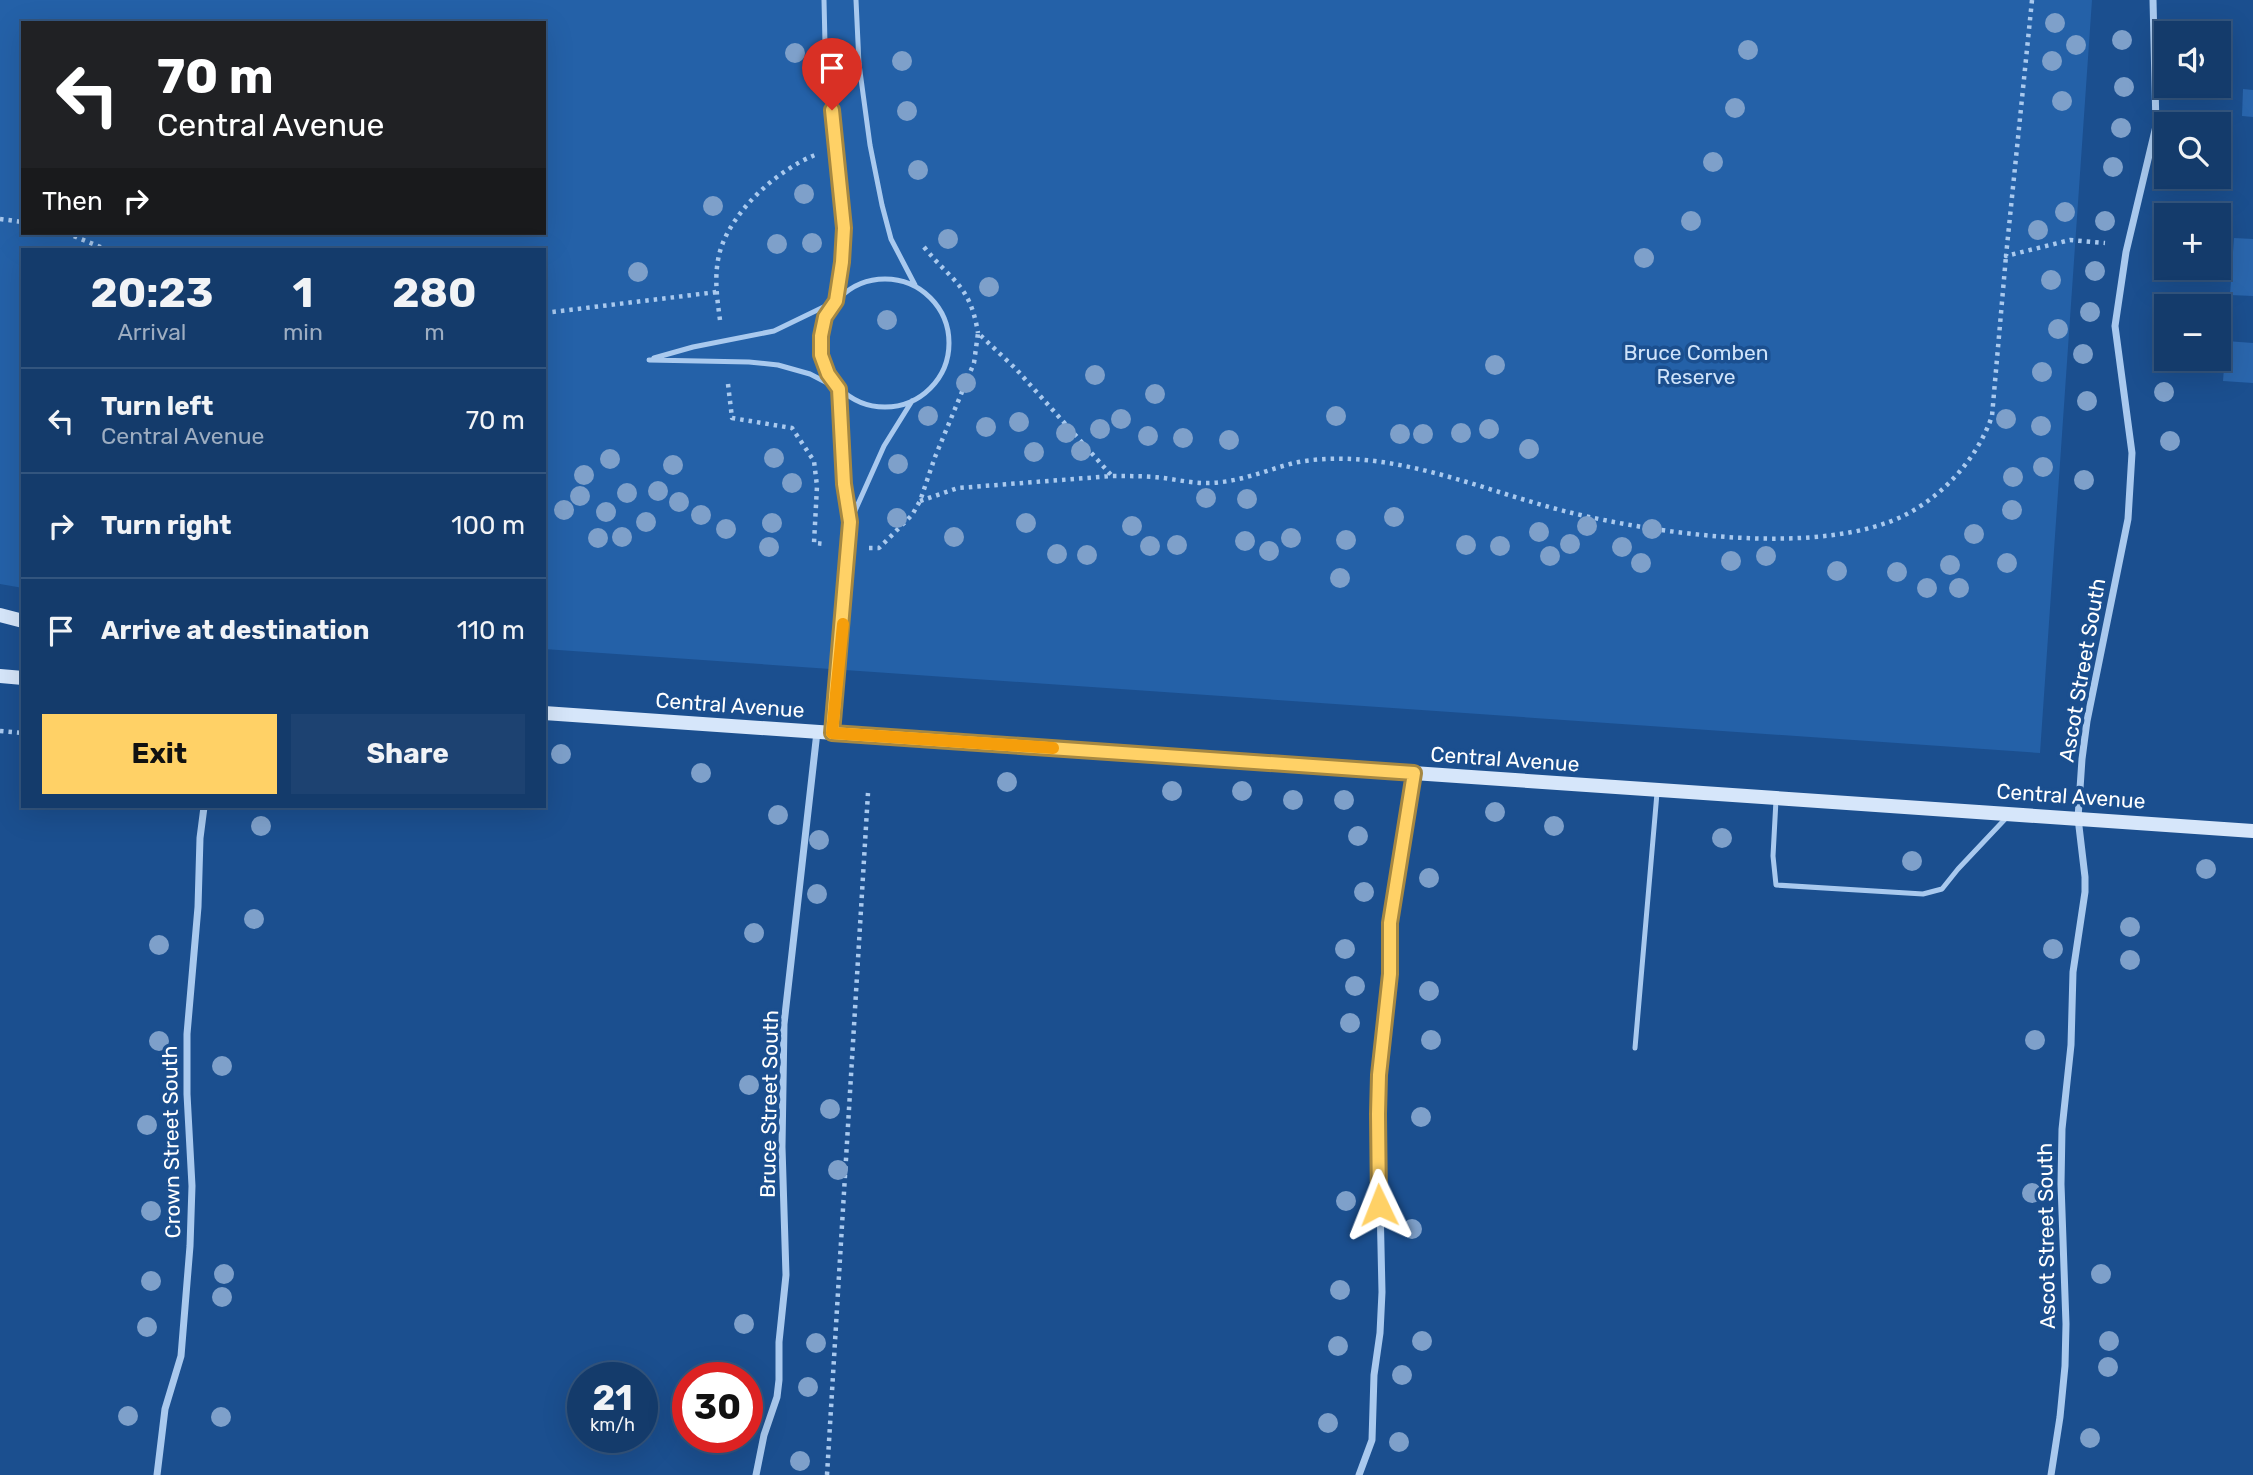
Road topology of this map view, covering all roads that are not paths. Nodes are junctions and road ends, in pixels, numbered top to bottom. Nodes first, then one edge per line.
1 (824, 0) edge
2 (856, 0) edge
3 (2153, 0) edge
4 (915, 286) junction
5 (836, 301) junction
6 (839, 389) junction
7 (912, 401) junction
8 (850, 522) junction
9 (0, 615) edge
10 (21, 620) edge
11 (0, 676) edge
12 (21, 678) edge
13 (546, 713) edge
14 (817, 732) junction
15 (832, 733) junction
16 (1414, 773) junction
17 (1658, 791) junction
18 (1776, 799) junction
19 (204, 808) edge
20 (2011, 813) junction
21 (2078, 818) junction
22 (2253, 831) edge
23 (1635, 1048) dead end
24 (157, 1475) edge
25 (756, 1475) edge
26 (1359, 1475) edge
27 (2051, 1475) edge

1 - 5 lane
2 - 4 lane
3 - 21 street, Ascot Street South
4 - 5 lane
4 - 7 lane
5 - 6 lane
5 - 6 lane
6 - 7 lane
6 - 8 lane
7 - 8 lane
8 - 15 lane
9 - 10 main road
11 - 12 main road
13 - 14 main road, Central Avenue
14 - 15 main road, Central Avenue
14 - 25 street, Bruce Street South
15 - 16 main road, Central Avenue
16 - 17 main road, Central Avenue
16 - 26 street
17 - 18 main road, Central Avenue
17 - 23 lane
18 - 20 main road, Central Avenue
18 - 20 lane
19 - 24 street, Crown Street South
20 - 21 main road, Central Avenue
21 - 22 main road, Central Avenue
21 - 27 street, Ascot Street South

